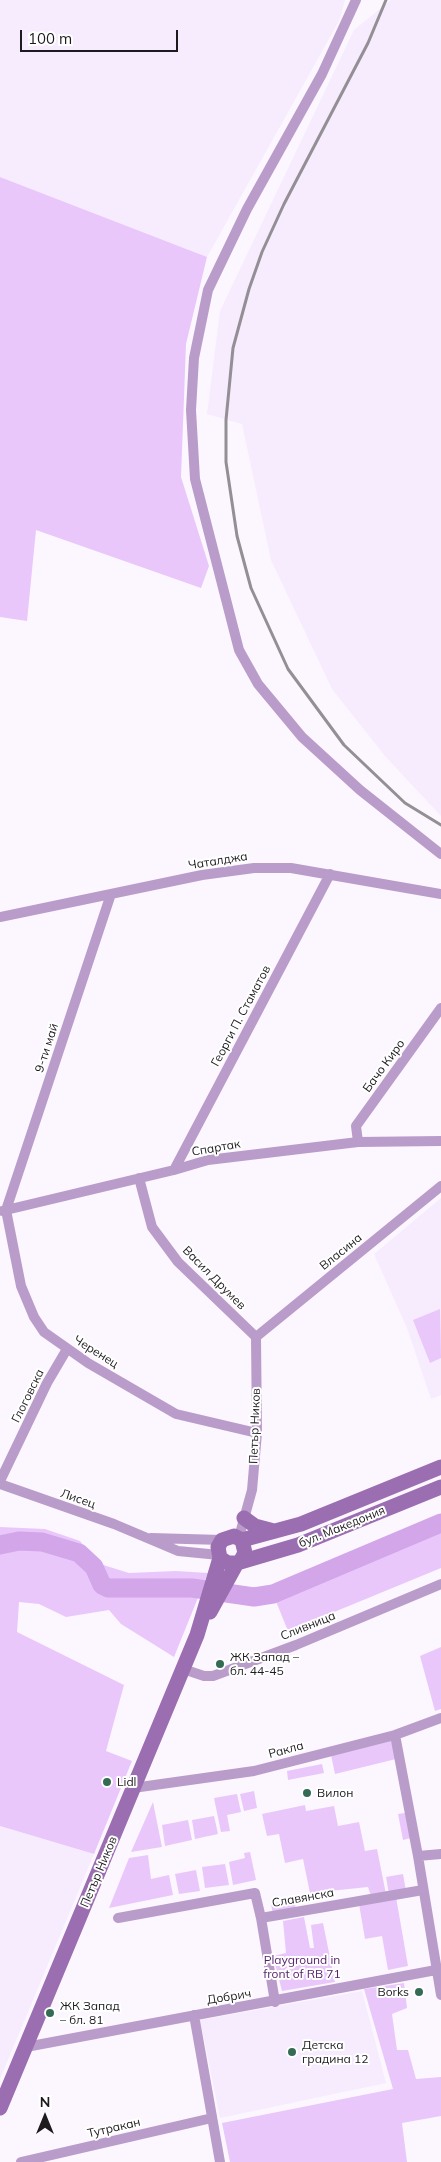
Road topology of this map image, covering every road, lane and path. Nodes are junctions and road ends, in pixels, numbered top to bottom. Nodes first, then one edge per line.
1 (356, 0) edge
2 (441, 854) edge
3 (330, 874) junction
4 (440, 892) edge
5 (111, 894) junction
6 (0, 917) edge
7 (441, 1008) edge
8 (441, 1140) edge
9 (358, 1142) junction
10 (174, 1170) junction
11 (139, 1178) junction
12 (441, 1186) edge
13 (3, 1210) edge
14 (256, 1336) junction
15 (66, 1349) junction
16 (257, 1433) junction
17 (441, 1467) edge
18 (0, 1483) edge
19 (441, 1488) edge
20 (244, 1517) junction
21 (276, 1531) junction
22 (148, 1538) junction
23 (232, 1539) junction
24 (220, 1556) junction
25 (239, 1561) junction
26 (220, 1582) junction
27 (441, 1584) edge
28 (183, 1669) junction
29 (441, 1718) edge
30 (395, 1735) junction
31 (134, 1788) junction
32 (441, 1854) edge
33 (418, 1856) junction
34 (423, 1890) junction
35 (118, 1918) dead end
36 (261, 1918) junction
37 (437, 1965) edge
38 (441, 1995) edge
39 (275, 2002) junction
40 (194, 2015) junction
41 (26, 2047) junction
42 (0, 2108) edge
43 (212, 2118) junction
44 (21, 2162) edge
45 (220, 2162) edge

1 - 2 street
3 - 4 street, Чаталджа
3 - 5 street, Чаталджа
3 - 10 street, Георги П. Стаматов
5 - 6 street, Чаталджа
5 - 13 street, 9-ти май
7 - 9 street, Бачо Киро
8 - 9 street, Спартак
9 - 10 street, Спартак
10 - 11 street, Спартак
11 - 13 street, Спартак
11 - 14 street, Васил Друмев
12 - 14 street, Власина
13 - 15 street, Черенец
14 - 16 street, Петър Ников
15 - 16 street, Черенец
15 - 18 street, Глоговска
16 - 20 street, Петър Ников
17 - 21 street, бул. Македония
18 - 22 street, Лисец
19 - 25 street, бул. Македония
20 - 21 street
20 - 23 street, Петър Ников
21 - 23 street, бул. Македония
22 - 23 street, Лисец
22 - 24 street, Лисец
23 - 24 street
23 - 25 street
24 - 25 street
24 - 26 street
25 - 26 street
26 - 28 street, Петър Ников
27 - 28 street, Сливница
28 - 31 street, Петър Ников
29 - 30 street, Ракла
30 - 31 street, Ракла
30 - 33 street
31 - 41 street, Петър Ников
32 - 33 street
33 - 34 street
34 - 36 street, Славянска
34 - 37 street
35 - 36 street, Славянска
36 - 39 street
37 - 38 street
37 - 39 street, Добрич
39 - 40 street, Добрич
40 - 41 street, Добрич
40 - 43 street
41 - 42 street, Петър Ников
43 - 44 street, Тутракан
43 - 45 street

